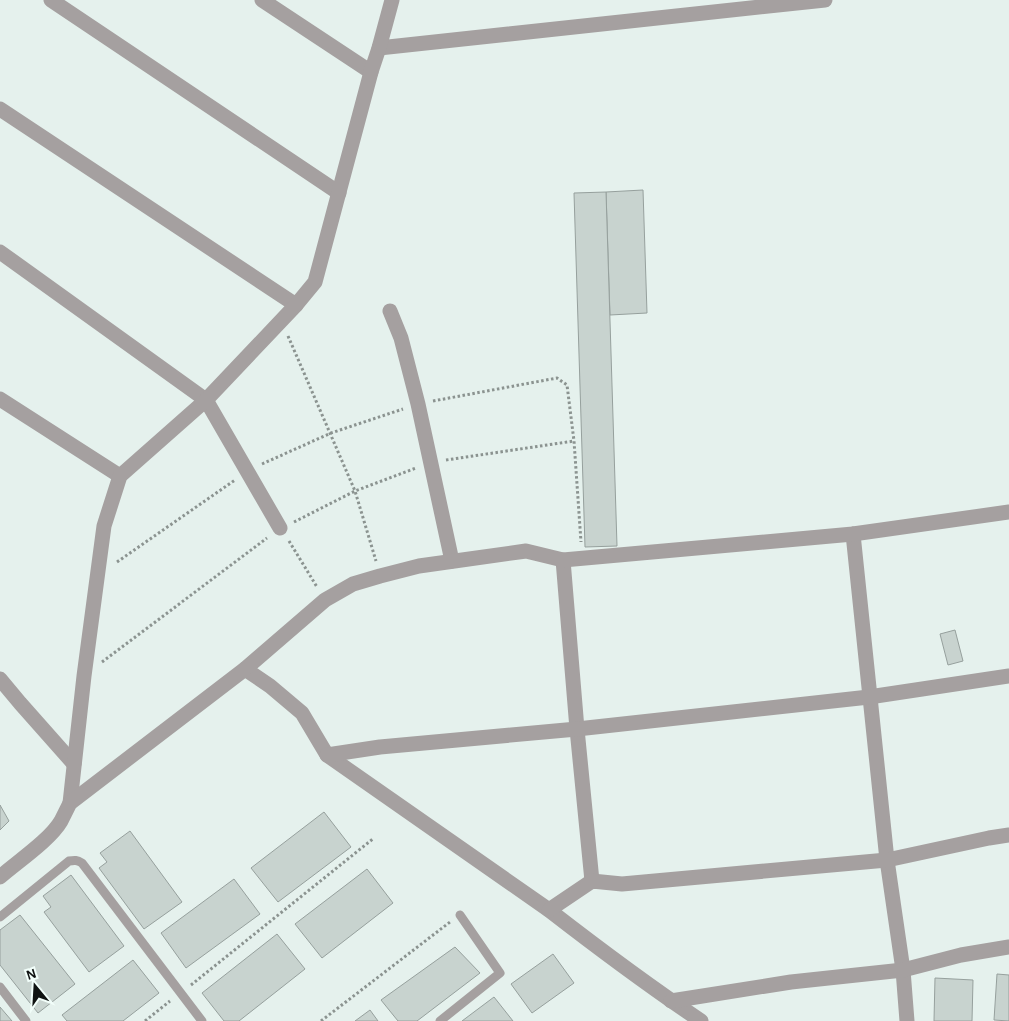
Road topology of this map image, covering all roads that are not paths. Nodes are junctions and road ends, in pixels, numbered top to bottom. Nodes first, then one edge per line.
1 (51, 0) edge
2 (262, 0) edge
3 (392, 0) edge
4 (825, 0) edge
5 (379, 48) junction
6 (371, 72) junction
7 (0, 108) edge
8 (339, 192) junction
9 (0, 252) edge
10 (296, 305) junction
11 (390, 311) dead end
12 (0, 399) edge
13 (206, 400) junction
14 (120, 476) junction
15 (1009, 512) edge
16 (280, 528) road end
17 (853, 534) junction
18 (563, 560) junction
19 (452, 561) junction
20 (245, 669) junction
21 (1009, 676) edge
22 (0, 679) edge
23 (869, 697) junction
24 (577, 729) junction
25 (327, 755) junction
26 (74, 764) junction
27 (70, 803) junction
28 (1009, 835) edge
29 (887, 860) junction
30 (0, 877) edge
31 (592, 881) junction
32 (549, 910) junction
33 (460, 915) road end
34 (0, 916) edge
35 (1009, 947) edge
36 (903, 970) junction
37 (0, 987) edge
38 (671, 1001) junction
39 (26, 1021) edge
40 (202, 1021) edge
41 (440, 1021) edge
42 (701, 1021) edge
43 (907, 1021) edge

1 - 8 street
2 - 6 street
3 - 5 street
4 - 5 street
5 - 6 street
6 - 8 street
7 - 10 street
8 - 10 street
9 - 13 street
10 - 13 street
11 - 19 street
12 - 14 street
13 - 14 street
13 - 16 street
14 - 26 street
15 - 17 street
17 - 18 street
17 - 23 street
18 - 19 street
18 - 24 street
19 - 20 street
20 - 25 street
20 - 27 street
21 - 23 street
22 - 26 street
23 - 24 street
23 - 29 street
24 - 25 street
24 - 31 street
25 - 32 street
26 - 27 street
27 - 30 street
28 - 29 street
29 - 31 street
29 - 36 street
31 - 32 street
32 - 38 street
33 - 41 lane
34 - 40 lane
35 - 36 street
36 - 38 street
36 - 43 street
37 - 39 lane
38 - 42 street

